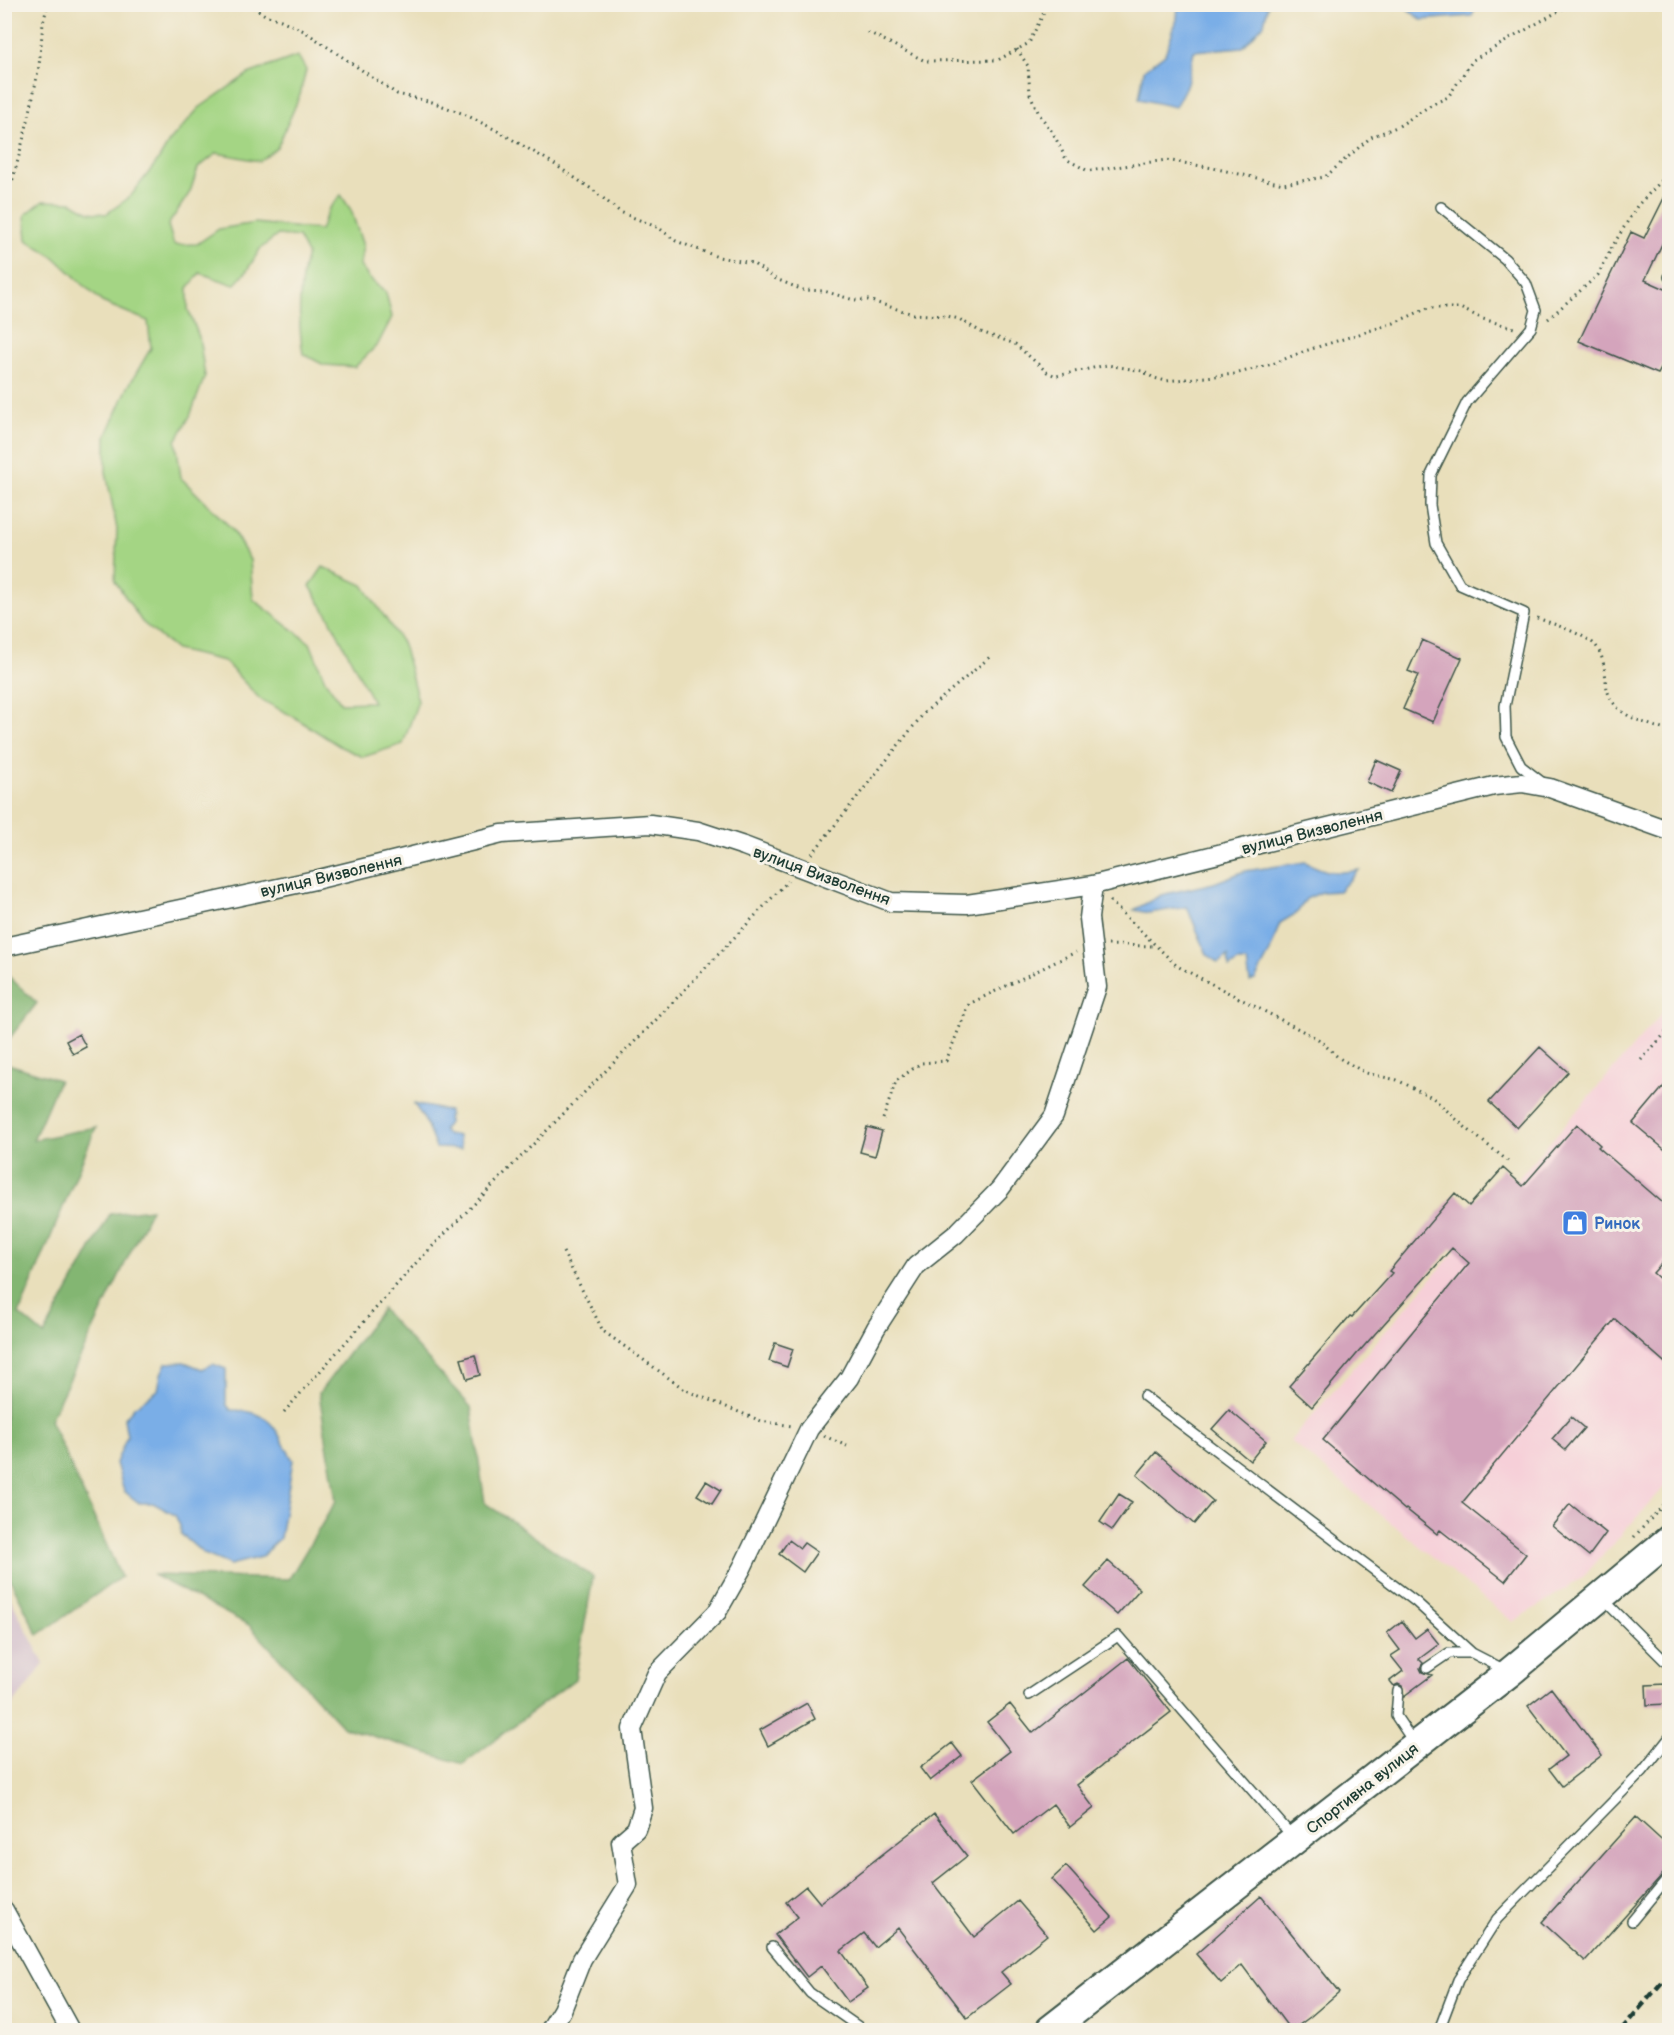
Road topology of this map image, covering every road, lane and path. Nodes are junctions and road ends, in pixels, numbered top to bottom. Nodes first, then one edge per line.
1 (48, 4) edge
2 (248, 4) edge
3 (1048, 4) edge
4 (1571, 4) edge
5 (868, 32) dead end
6 (1017, 49) junction
7 (1670, 172) edge
8 (4, 188) edge
9 (1441, 207) dead end
10 (1531, 328) junction
11 (1524, 613) junction
12 (991, 656) dead end
13 (1670, 732) edge
14 (1550, 788) junction
15 (1670, 831) edge
16 (801, 868) junction
17 (1093, 885) junction
18 (1091, 945) junction
19 (1154, 946) junction
20 (4, 947) edge
21 (1670, 1028) edge
22 (1641, 1060) dead end
23 (883, 1119) dead end
24 (1508, 1161) dead end
25 (563, 1252) dead end
26 (1144, 1396) dead end
27 (284, 1412) dead end
28 (809, 1429) junction
29 (847, 1446) dead end
30 (1670, 1539) edge
31 (1601, 1597) junction
32 (1472, 1653) junction
33 (1670, 1666) edge
34 (1427, 1668) dead end
35 (1510, 1672) junction
36 (1398, 1691) dead end
37 (1029, 1695) dead end
38 (1670, 1737) edge
39 (1415, 1746) junction
40 (1296, 1840) junction
41 (1670, 1875) edge
42 (4, 1910) edge
43 (1632, 1921) dead end
44 (772, 1947) dead end
45 (70, 2031) edge
46 (550, 2031) edge
47 (863, 2031) edge
48 (1050, 2031) edge
49 (1438, 2031) edge

1 - 8 path
2 - 10 path
3 - 6 path
4 - 6 path
5 - 6 path
7 - 10 path
9 - 10 lane
10 - 11 lane
11 - 13 path
11 - 14 lane
12 - 16 path
14 - 15 street, вулиця Визволення
14 - 17 street, вулиця Визволення
16 - 17 street, вулиця Визволення
16 - 20 street, вулиця Визволення
16 - 27 path
17 - 18 street
17 - 19 path
18 - 19 path
18 - 23 path
18 - 28 street
19 - 24 path
21 - 22 path
25 - 28 path
26 - 32 lane
28 - 29 path
28 - 46 street
30 - 31 main road, Спортивна вулиця
31 - 33 lane
31 - 35 main road, Спортивна вулиця
32 - 34 lane
32 - 35 lane
35 - 39 main road, Спортивна вулиця
36 - 39 lane
37 - 40 lane
38 - 49 lane
39 - 40 main road, Спортивна вулиця
40 - 48 main road, Спортивна вулиця
41 - 43 lane
42 - 45 street
44 - 47 lane

